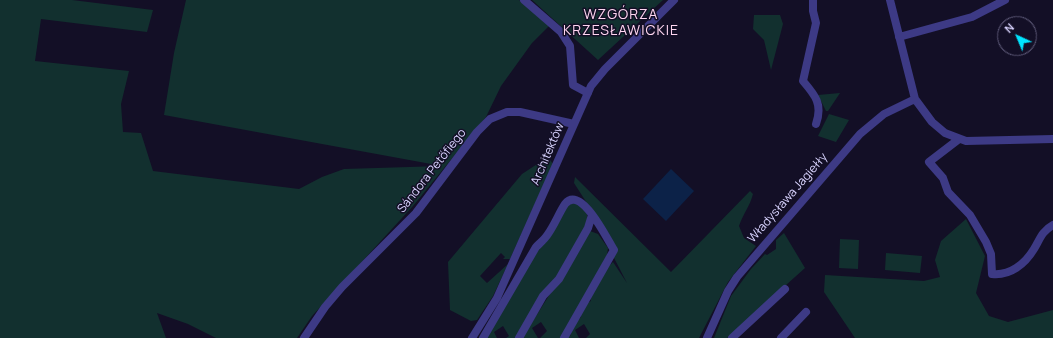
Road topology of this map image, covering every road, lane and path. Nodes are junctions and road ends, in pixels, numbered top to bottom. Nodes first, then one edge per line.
1 (524, 0) edge
2 (674, 0) edge
3 (813, 0) edge
4 (890, 0) edge
5 (1005, 0) edge
6 (899, 37) junction
7 (588, 93) junction
8 (915, 99) junction
9 (574, 124) junction
10 (816, 124) dead end
11 (958, 139) junction
12 (1053, 139) edge
13 (592, 215) junction
14 (1053, 225) edge
15 (588, 228) junction
16 (600, 228) junction
17 (785, 289) dead end
18 (806, 312) dead end
19 (304, 338) edge
20 (472, 338) edge
21 (483, 338) edge
22 (519, 338) edge
23 (564, 338) edge
24 (707, 338) edge
25 (732, 338) edge
26 (781, 338) edge

1 - 7 street
2 - 7 street, Architektów
3 - 10 street
4 - 6 street
5 - 6 street
6 - 8 street
7 - 9 street, Architektów
8 - 11 street
8 - 24 street, Władysława Jagiełły
9 - 19 street, Sándora Petőfiego
9 - 20 street, Architektów
11 - 12 street
11 - 14 street
13 - 15 street
13 - 16 street
13 - 21 street
15 - 16 street
15 - 22 street
16 - 23 street
17 - 25 street
18 - 26 street

